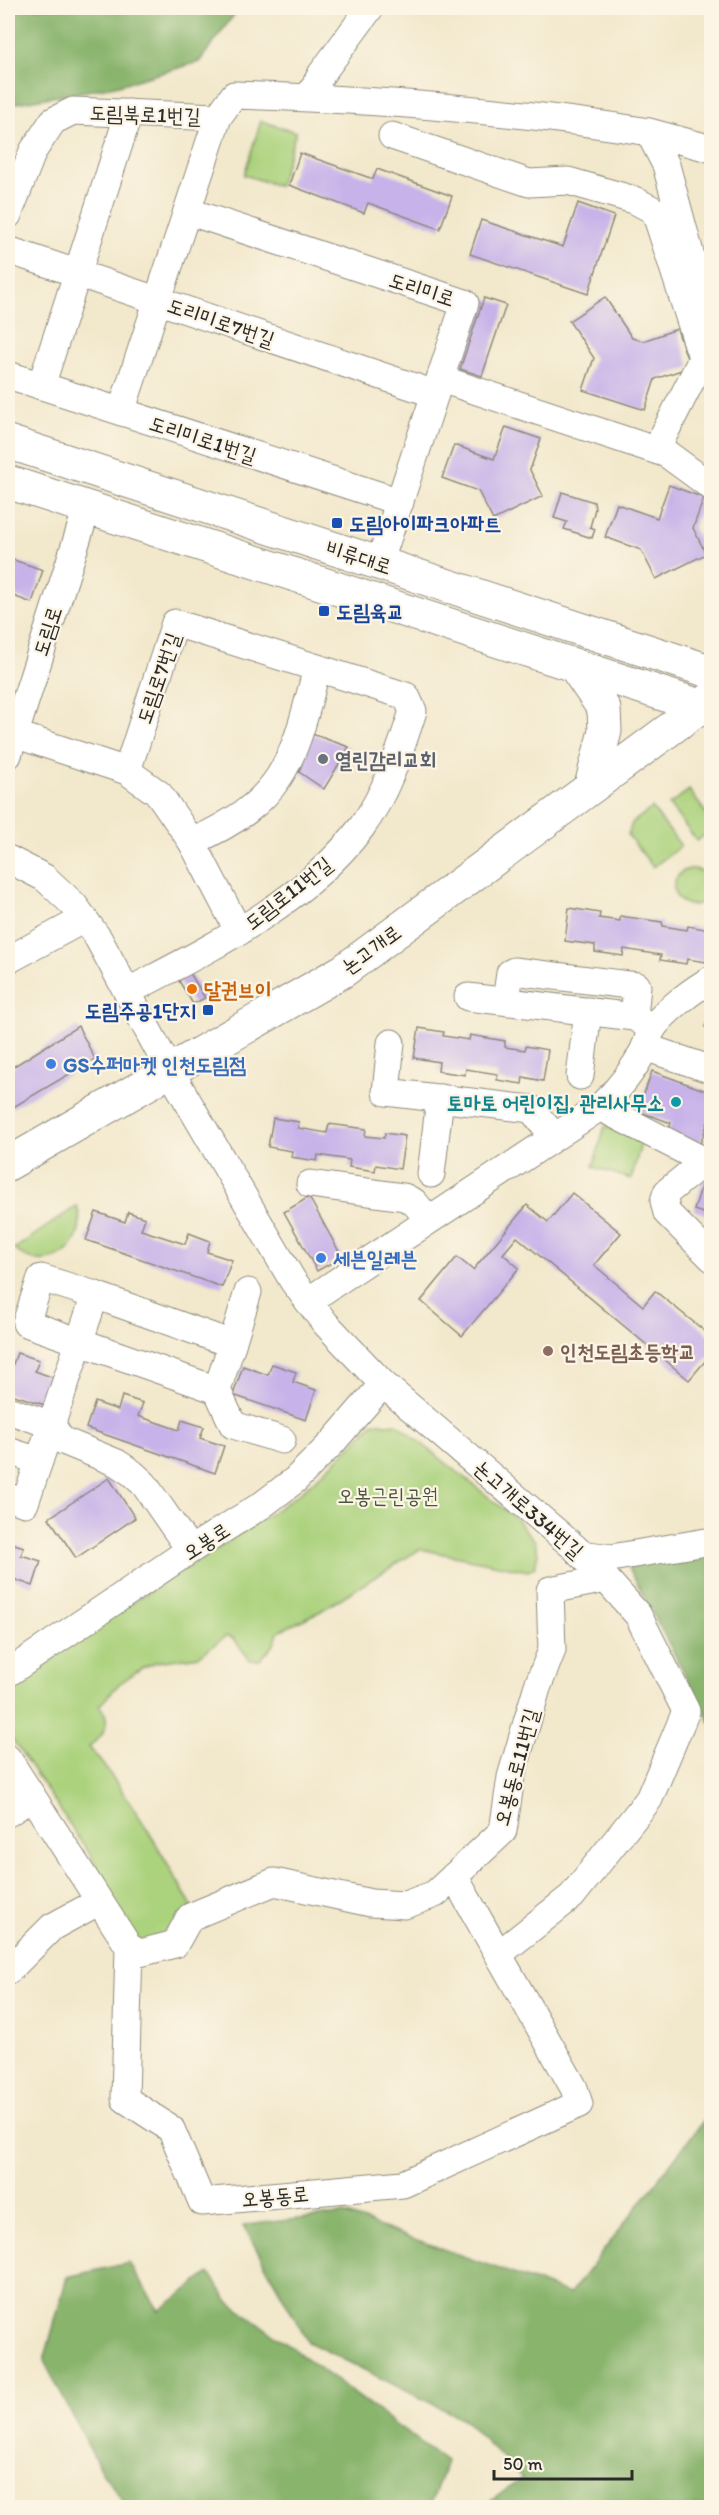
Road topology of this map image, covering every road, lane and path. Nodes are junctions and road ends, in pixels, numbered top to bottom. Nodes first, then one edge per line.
1 (370, 8) edge
2 (309, 97) junction
3 (129, 113) junction
4 (218, 117) junction
5 (649, 132) junction
6 (392, 136) dead end
7 (711, 149) edge
8 (187, 211) junction
9 (8, 215) edge
10 (8, 250) edge
11 (77, 274) junction
12 (158, 301) junction
13 (711, 334) edge
14 (8, 375) edge
15 (41, 386) junction
16 (438, 387) junction
17 (121, 412) junction
18 (8, 442) edge
19 (656, 450) junction
20 (8, 482) edge
21 (711, 487) edge
22 (400, 502) junction
23 (87, 508) junction
24 (379, 564) junction
25 (574, 665) junction
26 (317, 668) junction
27 (711, 672) edge
28 (707, 705) edge
29 (413, 711) joint
30 (13, 728) edge
31 (127, 771) junction
32 (591, 786) junction
33 (192, 842) junction
34 (8, 859) edge
35 (84, 919) junction
36 (238, 932) junction
37 (8, 960) edge
38 (711, 979) edge
39 (127, 992) junction
40 (468, 997) dead end
41 (507, 1001) junction
42 (588, 1011) junction
43 (644, 1031) junction
44 (391, 1043) dead end
45 (711, 1070) edge
46 (170, 1071) junction
47 (580, 1076) dead end
48 (440, 1098) junction
49 (600, 1107) junction
50 (554, 1136) junction
51 (708, 1160) edge
52 (8, 1164) edge
53 (431, 1174) dead end
54 (310, 1184) dead end
55 (429, 1220) junction
56 (711, 1258) edge
57 (248, 1292) dead end
58 (95, 1295) junction
59 (309, 1301) junction
60 (80, 1341) junction
61 (232, 1344) junction
62 (383, 1384) junction
63 (217, 1390) junction
64 (8, 1410) edge
65 (52, 1425) junction
66 (282, 1440) dead end
67 (8, 1450) edge
68 (39, 1461) junction
69 (8, 1497) edge
70 (711, 1541) edge
71 (190, 1550) junction
72 (578, 1551) junction
73 (606, 1579) junction
74 (8, 1672) edge
75 (8, 1759) edge
76 (32, 1797) junction
77 (8, 1813) edge
78 (454, 1876) junction
79 (98, 1902) junction
80 (129, 1947) junction
81 (499, 1954) junction
82 (8, 1971) edge

1 - 2 street
2 - 4 street
2 - 5 street
3 - 4 street, 도림북로1번길
3 - 9 street, 도림북로1번길
3 - 11 street
4 - 8 street
5 - 7 street
5 - 13 street
6 - 19 street
8 - 12 street
8 - 16 street, 도리미로
10 - 11 street, 도리미로7번길
11 - 12 street, 도리미로7번길
11 - 15 street
12 - 16 street, 도리미로7번길
12 - 17 street
14 - 15 street, 도리미로1번길
15 - 17 street, 도리미로1번길
16 - 19 street, 도리미로7번길
16 - 22 street, 도리미로
17 - 22 street, 도리미로1번길
18 - 24 main road, 비류대로
19 - 21 street, 도리미로7번길
20 - 23 main road, 비류대로
22 - 24 street, 도리미로
23 - 25 main road, 비류대로
23 - 30 street, 도림로
24 - 27 main road, 비류대로
25 - 28 main road, 비류대로
25 - 32 main road
26 - 29 street, 도림로7번길
26 - 31 street, 도림로7번길
26 - 33 street
28 - 32 main road, 논고개로
29 - 36 street, 도림로11번길
30 - 31 street
31 - 33 street
32 - 46 main road, 논고개로
33 - 36 street
34 - 35 street
35 - 37 street
35 - 39 street
36 - 39 street, 도림로11번길
38 - 43 street
39 - 46 street
40 - 41 street
41 - 42 street
41 - 43 street
42 - 43 street
42 - 47 street
43 - 45 street
43 - 49 street
44 - 48 street
46 - 52 main road, 논고개로
46 - 59 street, 논고개로334번길
48 - 50 street
48 - 53 street
49 - 50 street
49 - 51 street
50 - 55 street
51 - 56 street
54 - 55 street
55 - 59 street
57 - 61 street
58 - 60 street
58 - 60 street
58 - 61 street
59 - 62 street, 논고개로334번길
60 - 63 street
60 - 65 street
61 - 63 street
62 - 71 street, 오봉로
62 - 72 street, 논고개로334번길
63 - 66 street
64 - 65 street
65 - 68 street
65 - 71 street
67 - 68 street
68 - 69 street
70 - 72 street
71 - 74 street, 오봉로
72 - 73 street, 논고개로334번길
73 - 78 street, 오봉동로11번길
73 - 81 street, 논고개로334번길
75 - 76 street
76 - 77 street
76 - 79 street
78 - 80 street, 오봉동로11번길
78 - 81 street, 오봉동로
79 - 80 street
79 - 82 street
80 - 81 street, 오봉동로

